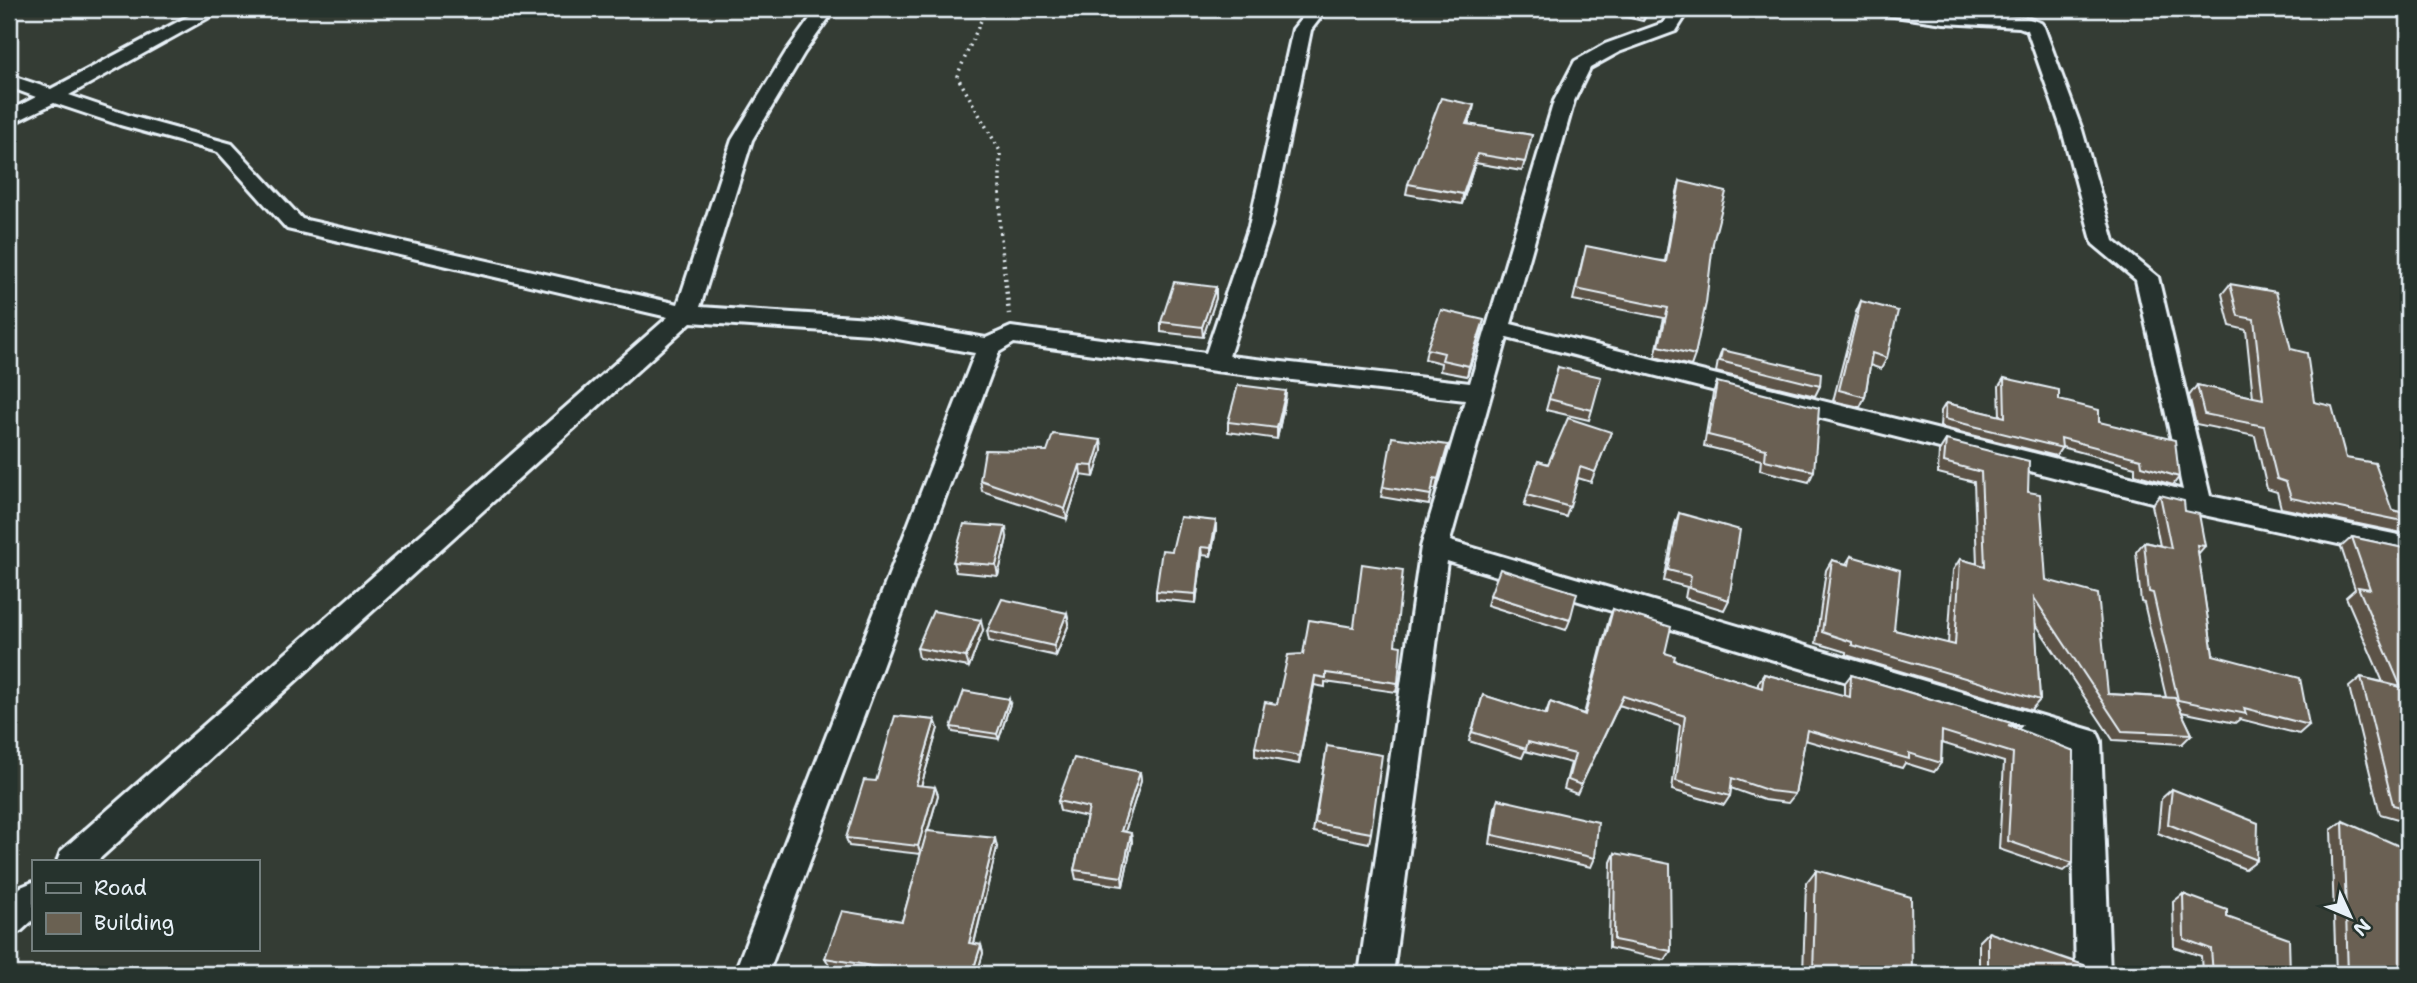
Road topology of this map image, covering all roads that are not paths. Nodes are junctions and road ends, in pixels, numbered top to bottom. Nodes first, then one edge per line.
1 (215, 9) edge
2 (826, 9) edge
3 (1318, 9) edge
4 (1681, 9) edge
5 (1880, 9) edge
6 (9, 81) edge
7 (52, 96) junction
8 (9, 119) edge
9 (686, 314) junction
10 (1497, 328) junction
11 (1000, 341) junction
12 (1215, 363) junction
13 (1479, 393) junction
14 (2199, 504) junction
15 (1435, 547) junction
16 (2408, 548) edge
17 (75, 860) edge
18 (32, 899) edge
19 (9, 920) edge
20 (751, 974) edge
21 (1376, 974) edge
22 (2094, 974) edge

1 - 7 street
2 - 9 street
3 - 12 street
4 - 10 street
5 - 14 street
6 - 7 street
7 - 8 street
7 - 9 street
9 - 11 street
9 - 17 street
10 - 13 street
10 - 14 street
11 - 12 street
11 - 20 street
12 - 13 street
13 - 15 street
14 - 16 street
15 - 21 street
15 - 22 street
18 - 19 street

